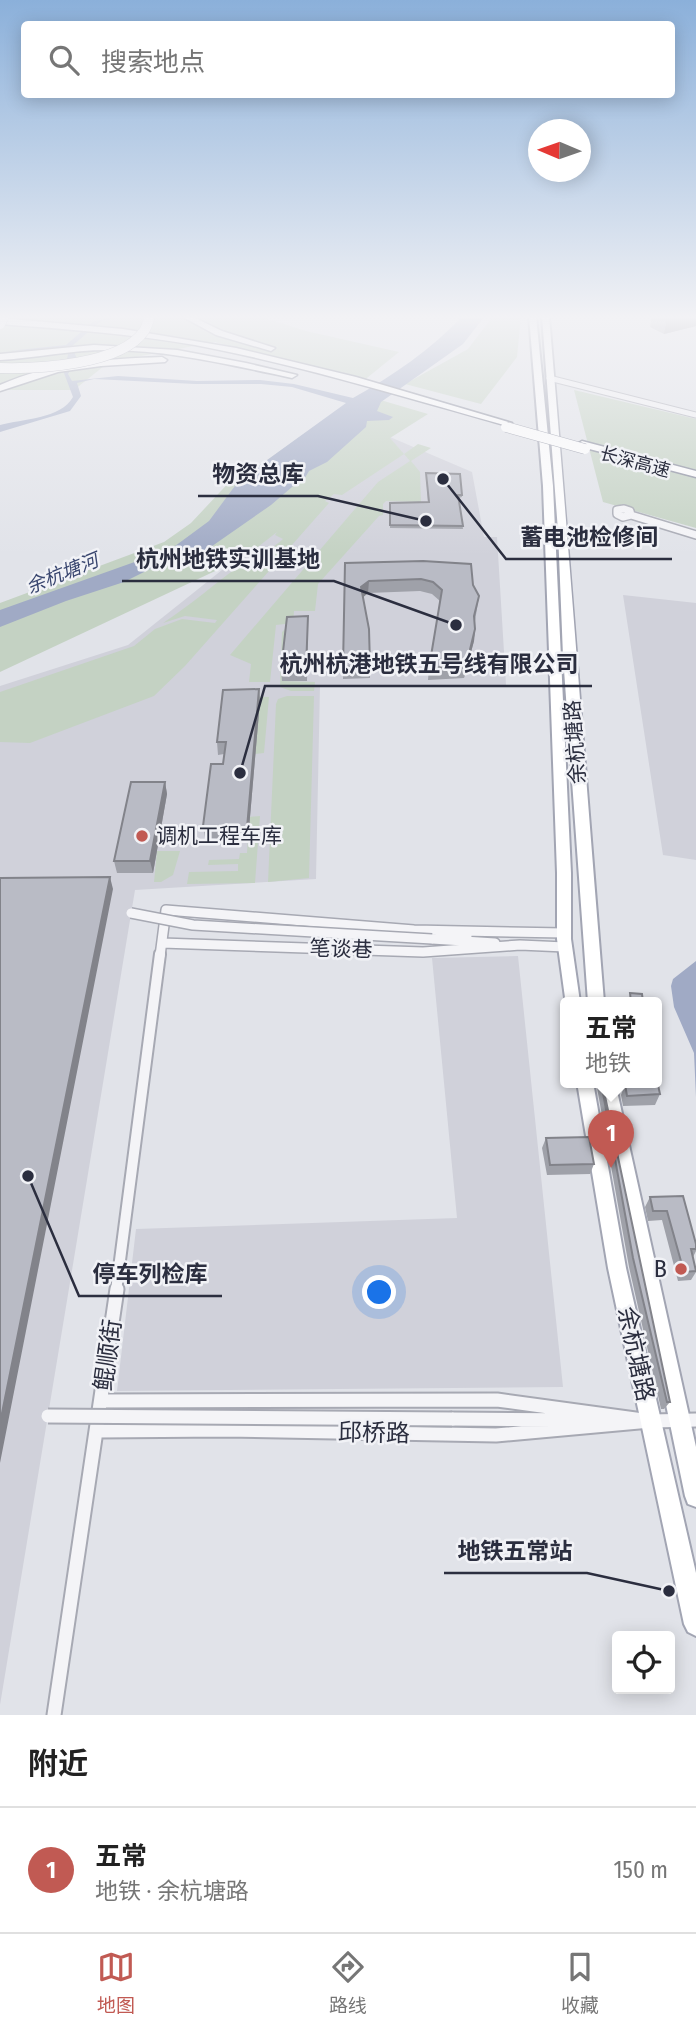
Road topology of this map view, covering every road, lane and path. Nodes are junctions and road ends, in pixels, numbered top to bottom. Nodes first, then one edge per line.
1 (383, 396) edge
2 (412, 396) edge
3 (540, 396) edge
4 (551, 396) edge
5 (621, 396) edge
6 (696, 415) edge
7 (492, 421) junction
8 (583, 446) junction
9 (696, 474) edge
10 (696, 479) edge
11 (631, 515) dead end
12 (696, 535) edge
13 (166, 910) joint
14 (131, 913) dead end
15 (564, 933) junction
16 (511, 934) junction
17 (432, 939) junction
18 (162, 943) junction
19 (520, 945) junction
20 (565, 947) junction
21 (571, 997) edge
22 (596, 997) edge
23 (586, 1088) edge
24 (608, 1088) edge
25 (102, 1401) junction
26 (48, 1416) dead end
27 (687, 1420) edge
28 (650, 1421) junction
29 (97, 1431) junction
30 (696, 1496) edge
31 (696, 1625) edge
32 (54, 1715) edge

1 - 7 highway
2 - 7 highway, 长深高速
3 - 15 main road, 余杭塘路
4 - 22 main road, 余杭塘路
5 - 6 street
7 - 8 highway, 长深高速, bridge
8 - 9 highway, 长深高速
8 - 10 highway, 长深高速
11 - 12 street
13 - 16 street, 笔谈巷
13 - 18 street, 鲲顺街
14 - 17 street, 笔谈巷, bridge
15 - 16 street, 笔谈巷
15 - 20 main road, 余杭塘路
16 - 17 street, 笔谈巷
17 - 19 street, 笔谈巷
18 - 19 street, 笔谈巷
18 - 25 street, 鲲顺街
19 - 20 street, 笔谈巷
20 - 21 main road, 余杭塘路
23 - 28 main road, 余杭塘路
24 - 27 main road, 余杭塘路
25 - 28 street, 邱桥路
25 - 29 street, 鲲顺街
26 - 28 street, 邱桥路, bridge
27 - 28 street, 邱桥路
27 - 30 main road, 余杭塘路
28 - 29 street, 邱桥路
28 - 31 main road, 余杭塘路
29 - 32 street, 鲲顺街

